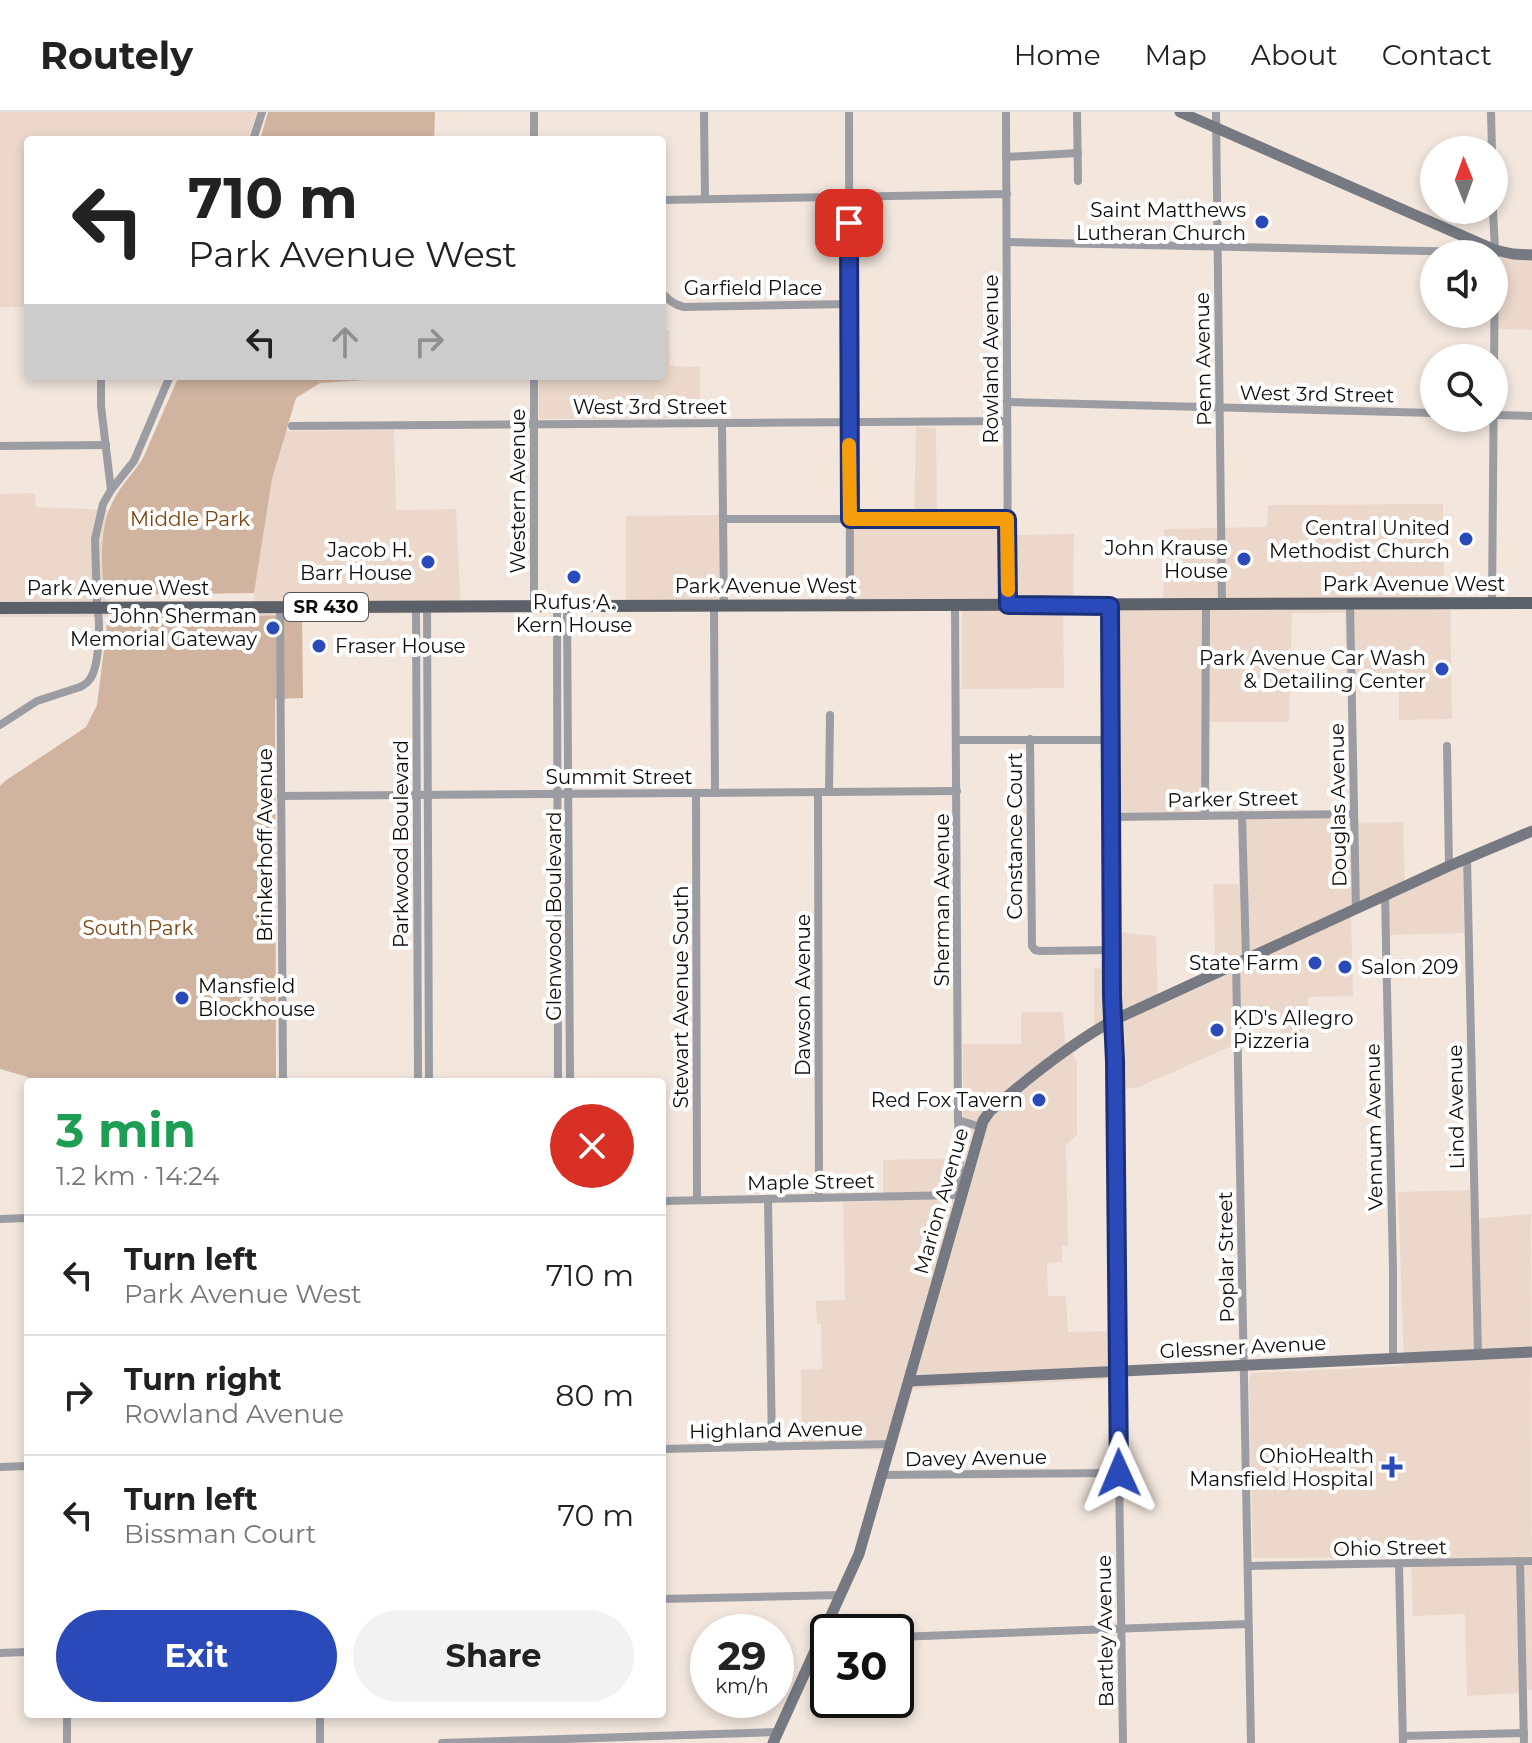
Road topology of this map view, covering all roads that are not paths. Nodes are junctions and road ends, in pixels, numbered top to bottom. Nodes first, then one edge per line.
1 (262, 112) edge
2 (534, 112) edge
3 (704, 112) edge
4 (849, 112) edge
5 (1006, 112) edge
6 (1077, 112) edge
7 (1180, 112) edge
8 (1216, 112) edge
9 (1491, 112) edge
10 (1216, 128) junction
11 (254, 136) edge
12 (534, 136) edge
13 (1492, 136) edge
14 (1078, 153) junction
15 (1006, 157) junction
16 (1078, 181) dead end
17 (1007, 194) junction
18 (849, 196) junction
19 (705, 199) junction
20 (666, 200) edge
21 (1472, 240) edge
22 (1007, 242) junction
23 (1218, 245) junction
24 (1420, 251) edge
25 (1508, 253) edge
26 (1532, 255) edge
27 (666, 298) edge
28 (849, 304) junction
29 (101, 380) edge
30 (168, 380) edge
31 (534, 380) edge
32 (1007, 402) junction
33 (1219, 408) junction
34 (1420, 413) edge
35 (1508, 415) edge
36 (1532, 416) edge
37 (1007, 421) junction
38 (849, 422) junction
39 (722, 423) junction
40 (534, 424) junction
41 (292, 426) dead end
42 (1494, 432) edge
43 (0, 446) edge
44 (106, 449) junction
45 (131, 466) junction
46 (111, 490) junction
47 (724, 519) junction
48 (850, 519) junction
49 (1007, 519) junction
50 (1532, 603) edge
51 (1492, 604) junction
52 (955, 605) junction
53 (1008, 605) junction
54 (1206, 605) junction
55 (1222, 605) junction
56 (1350, 605) junction
57 (719, 606) junction
58 (850, 606) junction
59 (1110, 606) junction
60 (280, 607) junction
61 (422, 607) junction
62 (534, 607) junction
63 (562, 607) junction
64 (0, 608) edge
65 (97, 608) junction
66 (830, 715) dead end
67 (0, 725) edge
68 (1030, 739) junction
69 (957, 740) junction
70 (1111, 740) junction
71 (1447, 746) dead end
72 (957, 791) junction
73 (818, 792) junction
74 (829, 792) junction
75 (696, 793) junction
76 (715, 793) junction
77 (557, 794) junction
78 (570, 794) junction
79 (417, 795) junction
80 (428, 795) junction
81 (281, 796) junction
82 (1354, 814) junction
83 (1242, 815) junction
84 (1205, 816) junction
85 (1111, 817) junction
86 (1532, 831) edge
87 (1467, 858) junction
88 (1449, 866) junction
89 (1385, 895) junction
90 (1356, 909) junction
91 (1112, 950) junction
92 (1241, 961) junction
93 (1114, 1020) junction
94 (283, 1078) edge
95 (418, 1078) edge
96 (429, 1078) edge
97 (558, 1078) edge
98 (570, 1078) edge
99 (958, 1120) junction
100 (981, 1127) junction
101 (961, 1195) junction
102 (819, 1198) junction
103 (768, 1199) junction
104 (697, 1200) junction
105 (666, 1201) edge
106 (24, 1218) edge
107 (0, 1219) edge
108 (1532, 1352) edge
109 (1478, 1354) junction
110 (1393, 1358) junction
111 (1244, 1365) junction
112 (1117, 1372) junction
113 (909, 1381) junction
114 (890, 1444) junction
115 (772, 1446) junction
116 (666, 1449) edge
117 (24, 1466) edge
118 (0, 1467) edge
119 (1119, 1473) junction
120 (881, 1475) junction
121 (1520, 1561) junction
122 (1532, 1561) edge
123 (1399, 1565) junction
124 (1248, 1566) junction
125 (841, 1595) junction
126 (666, 1599) edge
127 (834, 1614) edge
128 (1248, 1624) junction
129 (1121, 1629) junction
130 (914, 1636) edge
131 (24, 1652) edge
132 (0, 1653) edge
133 (810, 1668) edge
134 (67, 1718) edge
135 (320, 1718) edge
136 (1524, 1733) junction
137 (776, 1737) edge
138 (1403, 1739) edge
139 (67, 1743) edge
140 (320, 1743) edge
141 (442, 1743) edge
142 (1123, 1743) edge
143 (1251, 1743) edge
144 (1524, 1743) edge

1 - 11 street
2 - 12 street
3 - 19 street
4 - 18 street
5 - 15 street, Rowland Avenue
6 - 14 street
7 - 10 street
8 - 10 street, Penn Avenue
9 - 13 street
10 - 21 street
10 - 23 street, Penn Avenue
14 - 15 street
14 - 16 street
15 - 17 street, Rowland Avenue
17 - 18 street
17 - 22 street, Rowland Avenue
18 - 19 street
18 - 28 street
19 - 20 street
22 - 23 street
22 - 32 street, Rowland Avenue
23 - 24 street
23 - 33 street, Penn Avenue
25 - 26 street
27 - 28 street, Garfield Place
28 - 38 street
29 - 44 street
30 - 45 street
31 - 40 street, Western Avenue
32 - 33 street, West 3rd Street
32 - 37 street, Rowland Avenue
33 - 34 street, West 3rd Street
33 - 55 street, Penn Avenue
35 - 36 street
37 - 38 street, West 3rd Street
37 - 49 street, Rowland Avenue
38 - 39 street, West 3rd Street
38 - 48 street
39 - 40 street, West 3rd Street
39 - 47 street
40 - 41 street, West 3rd Street
40 - 62 street, Western Avenue
42 - 51 street
43 - 44 street
44 - 45 street
44 - 46 street
45 - 46 street
46 - 65 street
47 - 48 street
47 - 57 street
48 - 49 street
48 - 58 street
49 - 53 street, Rowland Avenue
50 - 51 main road, Park Avenue West / SR 430
51 - 56 main road, Park Avenue West / SR 430
52 - 53 main road, Park Avenue West / SR 430
52 - 58 main road, Park Avenue West / SR 430
52 - 69 street, Sherman Avenue
53 - 59 main road, Park Avenue West / SR 430
54 - 55 main road, Park Avenue West / SR 430
54 - 59 main road, Park Avenue West / SR 430
54 - 84 street
55 - 56 main road, Park Avenue West / SR 430
56 - 82 street, Douglas Avenue
57 - 58 main road, Park Avenue West / SR 430
57 - 63 main road, Park Avenue West / SR 430
57 - 76 street
59 - 70 street, Bartley Avenue
60 - 61 main road, Park Avenue West / SR 430
60 - 65 main road, Park Avenue West / SR 430
60 - 81 street, Brinkerhoff Avenue
61 - 62 main road, Park Avenue West / SR 430
61 - 79 street, Parkwood Boulevard
61 - 80 street
62 - 63 main road, Park Avenue West / SR 430
63 - 77 street, Glenwood Boulevard
63 - 78 street, Glenwood Boulevard
64 - 65 main road, Park Avenue West / SR 430
65 - 67 street
66 - 74 street
68 - 69 street
68 - 70 street
68 - 91 street, Constance Court
69 - 72 street, Sherman Avenue
70 - 85 street, Bartley Avenue
71 - 88 street
72 - 74 street, Summit Street
72 - 99 street, Sherman Avenue
73 - 74 street, Summit Street
73 - 76 street, Summit Street
73 - 102 street, Dawson Avenue
75 - 76 street, Summit Street
75 - 78 street, Summit Street
75 - 104 street, Stewart Avenue South
77 - 78 street, Summit Street
77 - 80 street, Summit Street
77 - 97 street, Glenwood Boulevard
78 - 98 street, Glenwood Boulevard
79 - 80 street, Summit Street
79 - 81 street, Summit Street
79 - 95 street, Parkwood Boulevard
80 - 96 street
81 - 94 street, Brinkerhoff Avenue
82 - 83 street, Parker Street
82 - 90 street, Douglas Avenue
83 - 84 street, Parker Street
83 - 92 street, Poplar Street
84 - 85 street, Parker Street
85 - 91 street, Bartley Avenue
86 - 87 street, Marion Avenue
87 - 88 street, Marion Avenue
87 - 109 street, Lind Avenue
88 - 89 street, Marion Avenue
89 - 90 street, Marion Avenue
89 - 110 street, Vennum Avenue
90 - 92 street, Marion Avenue
91 - 93 street, Bartley Avenue
92 - 93 street, Marion Avenue
92 - 111 street, Poplar Street
93 - 100 street, Marion Avenue
93 - 112 street, Bartley Avenue
99 - 100 street
99 - 101 street, Sherman Avenue
100 - 101 street, Marion Avenue
101 - 102 street, Maple Street
101 - 113 street, Marion Avenue
102 - 103 street, Maple Street
103 - 104 street, Maple Street
103 - 115 street
104 - 105 street, Maple Street
106 - 107 street
108 - 109 street, Glessner Avenue
109 - 110 street, Glessner Avenue
110 - 111 street, Glessner Avenue
111 - 112 street, Glessner Avenue
111 - 124 street, Poplar Street
112 - 113 street, Glessner Avenue
112 - 119 street, Bartley Avenue
113 - 114 street, Marion Avenue
114 - 115 street, Highland Avenue
114 - 120 street, Marion Avenue
115 - 116 street, Highland Avenue
117 - 118 street
119 - 120 street, Davey Avenue
119 - 129 street, Bartley Avenue
120 - 125 street, Marion Avenue
121 - 122 street, Ohio Street
121 - 123 street, Ohio Street
121 - 136 street
123 - 124 street, Ohio Street
123 - 138 street
124 - 128 street, Poplar Street
125 - 126 street
125 - 127 street, Marion Avenue
128 - 129 street
128 - 143 street, Poplar Street
129 - 130 street
129 - 142 street, Bartley Avenue
131 - 132 street
133 - 137 street, Marion Avenue
134 - 139 street
135 - 140 street
136 - 138 street
136 - 144 street
137 - 141 street

